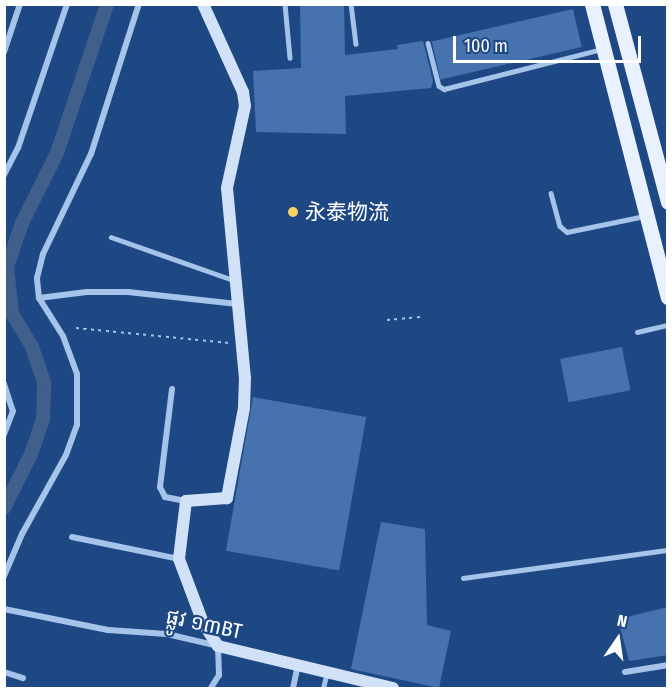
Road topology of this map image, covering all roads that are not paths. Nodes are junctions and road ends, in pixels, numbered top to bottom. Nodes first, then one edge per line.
1 (20, 4) edge
2 (67, 4) edge
3 (139, 4) edge
4 (203, 4) edge
5 (285, 4) edge
6 (351, 4) edge
7 (592, 4) edge
8 (615, 4) edge
9 (428, 43) dead end
10 (356, 44) dead end
11 (603, 48) junction
12 (4, 52) edge
13 (290, 58) dead end
14 (4, 175) edge
15 (551, 194) dead end
16 (668, 202) edge
17 (646, 216) junction
18 (111, 237) dead end
19 (234, 280) junction
20 (668, 297) edge
21 (39, 298) junction
22 (237, 304) junction
23 (668, 325) edge
24 (637, 332) dead end
25 (4, 384) edge
26 (172, 389) dead end
27 (4, 435) edge
28 (186, 501) junction
29 (72, 537) dead end
30 (668, 550) edge
31 (179, 559) junction
32 (4, 576) edge
33 (463, 578) dead end
34 (4, 609) edge
35 (219, 646) junction
36 (298, 664) junction
37 (668, 665) edge
38 (4, 672) edge
39 (327, 672) junction
40 (625, 672) dead end
41 (23, 678) dead end
42 (212, 688) edge
43 (293, 688) edge
44 (323, 688) edge
45 (393, 688) edge

1 - 12 street
2 - 14 street
3 - 21 street
4 - 19 street
5 - 13 lane
6 - 10 lane
7 - 11 main road
8 - 16 main road
9 - 11 lane
11 - 17 main road
15 - 17 lane
17 - 20 main road
18 - 19 lane
19 - 22 street
21 - 22 street
21 - 32 street
22 - 28 street
23 - 24 lane
25 - 27 street
26 - 28 street
28 - 31 street
29 - 31 street
30 - 33 lane
31 - 35 street
34 - 35 street, ផ្លូវ ១៣BT
35 - 36 street, ផ្លូវ ១៣BT
35 - 42 street
36 - 39 street, ផ្លូវ ១៣BT
36 - 43 street
37 - 40 street
38 - 41 street
39 - 44 lane
39 - 45 street, ផ្លូវ ១៣BT

